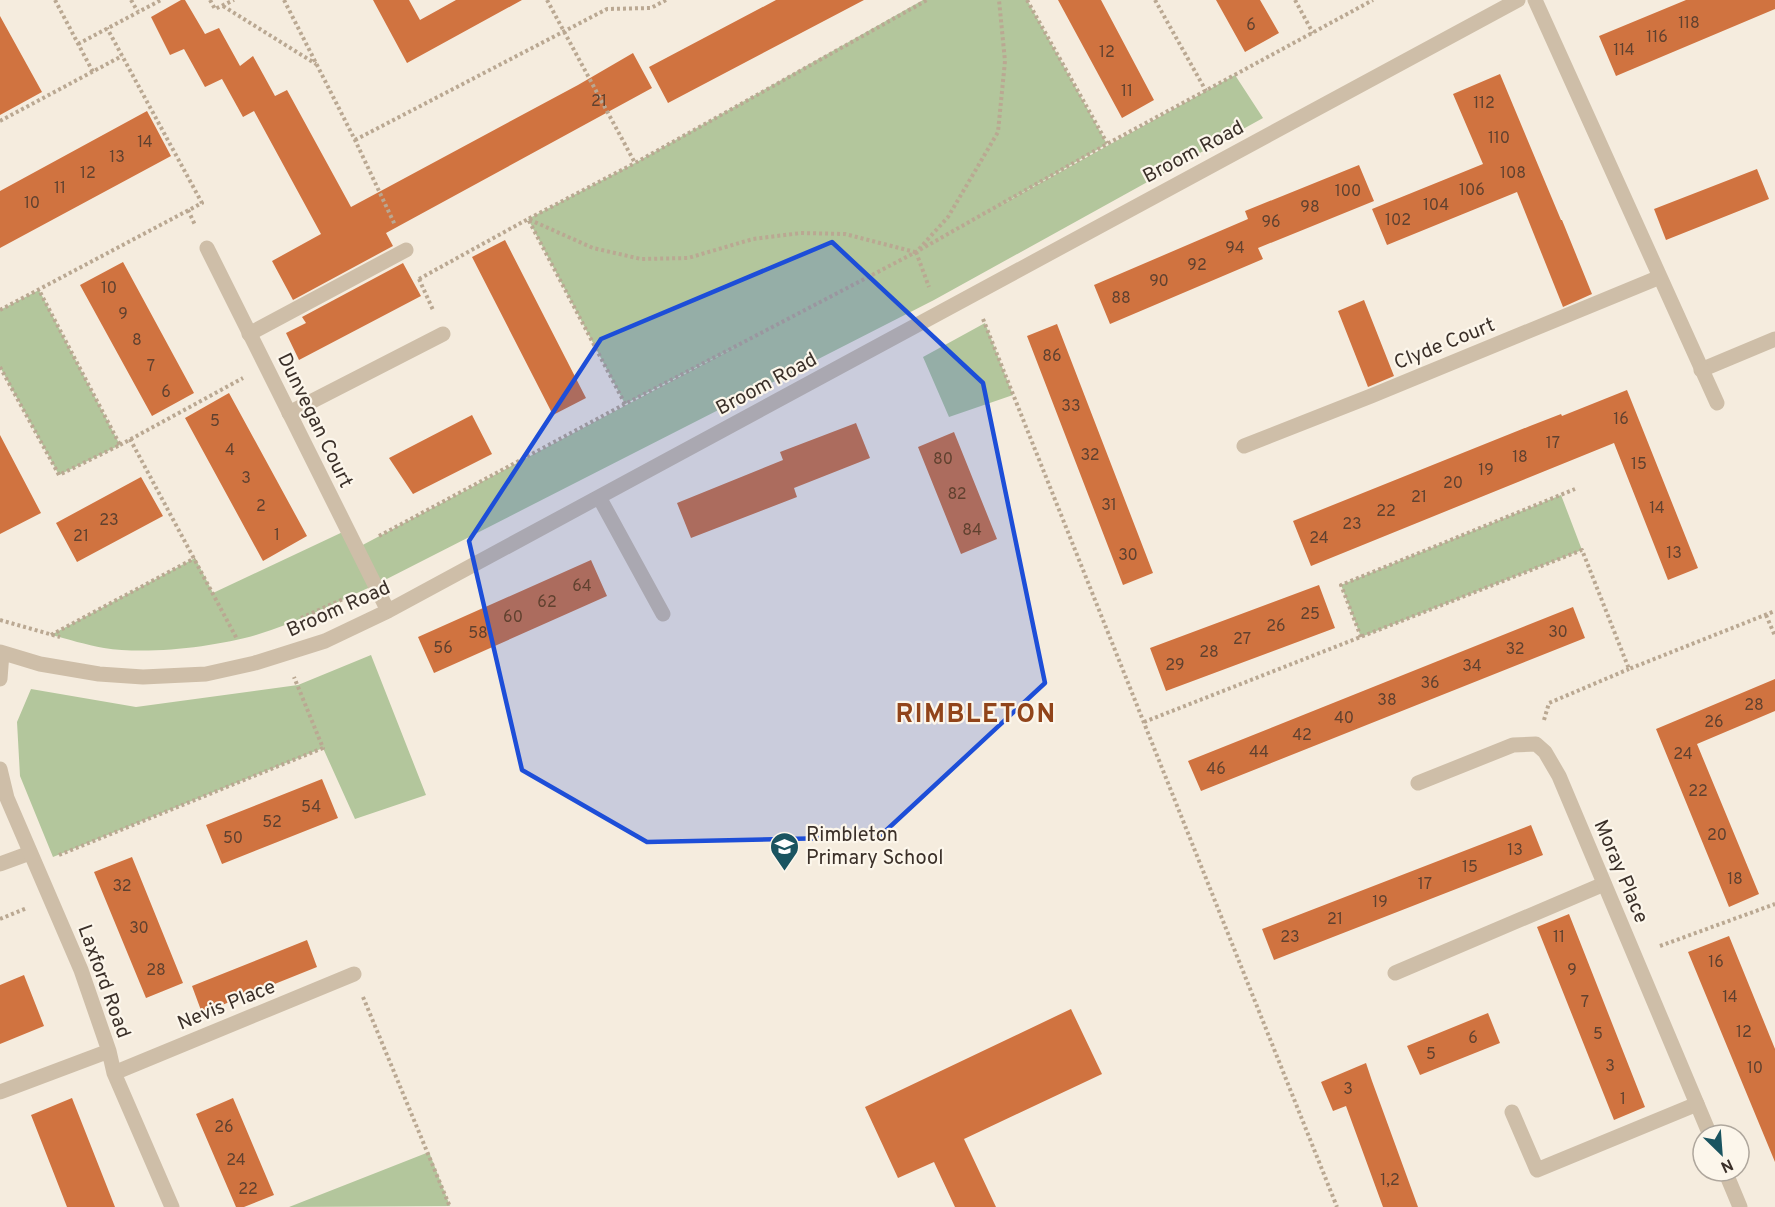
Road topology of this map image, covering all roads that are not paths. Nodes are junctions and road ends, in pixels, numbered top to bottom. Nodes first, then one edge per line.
1 (1518, 0) edge
2 (1535, 0) edge
3 (207, 248) dead end
4 (406, 250) dead end
5 (1660, 277) junction
6 (249, 334) junction
7 (443, 334) dead end
8 (1775, 339) edge
9 (1701, 370) junction
10 (1717, 402) dead end
11 (289, 413) junction
12 (1244, 446) dead end
13 (599, 497) junction
14 (388, 611) junction
15 (663, 614) dead end
16 (1, 652) edge
17 (0, 679) edge
18 (0, 769) edge
19 (1418, 783) dead end
20 (32, 859) junction
21 (0, 864) edge
22 (1604, 884) junction
23 (1395, 973) dead end
24 (354, 974) road end
25 (109, 1051) junction
26 (114, 1073) junction
27 (0, 1092) edge
28 (1697, 1104) junction
29 (1512, 1112) dead end
30 (1705, 1123) edge
31 (1730, 1183) edge
32 (172, 1207) edge
33 (1740, 1207) edge

1 - 13 street, Broom Road
2 - 5 street
3 - 6 street, Dunvegan Court
4 - 6 street
5 - 9 street
5 - 12 street, Clyde Court
6 - 11 street, Dunvegan Court
7 - 11 street
8 - 9 street
9 - 10 street
11 - 14 street, Dunvegan Court
13 - 14 street, Broom Road
13 - 15 street
14 - 16 street, Broom Road
16 - 17 street
18 - 20 street, Laxford Road
19 - 22 street, Moray Place
20 - 21 street
20 - 25 street, Laxford Road
22 - 23 street
22 - 28 street, Moray Place
24 - 26 street, Nevis Place
25 - 26 street, Laxford Road
25 - 27 street
26 - 32 street, Laxford Road
28 - 29 street
28 - 30 street, Moray Place
31 - 33 street

